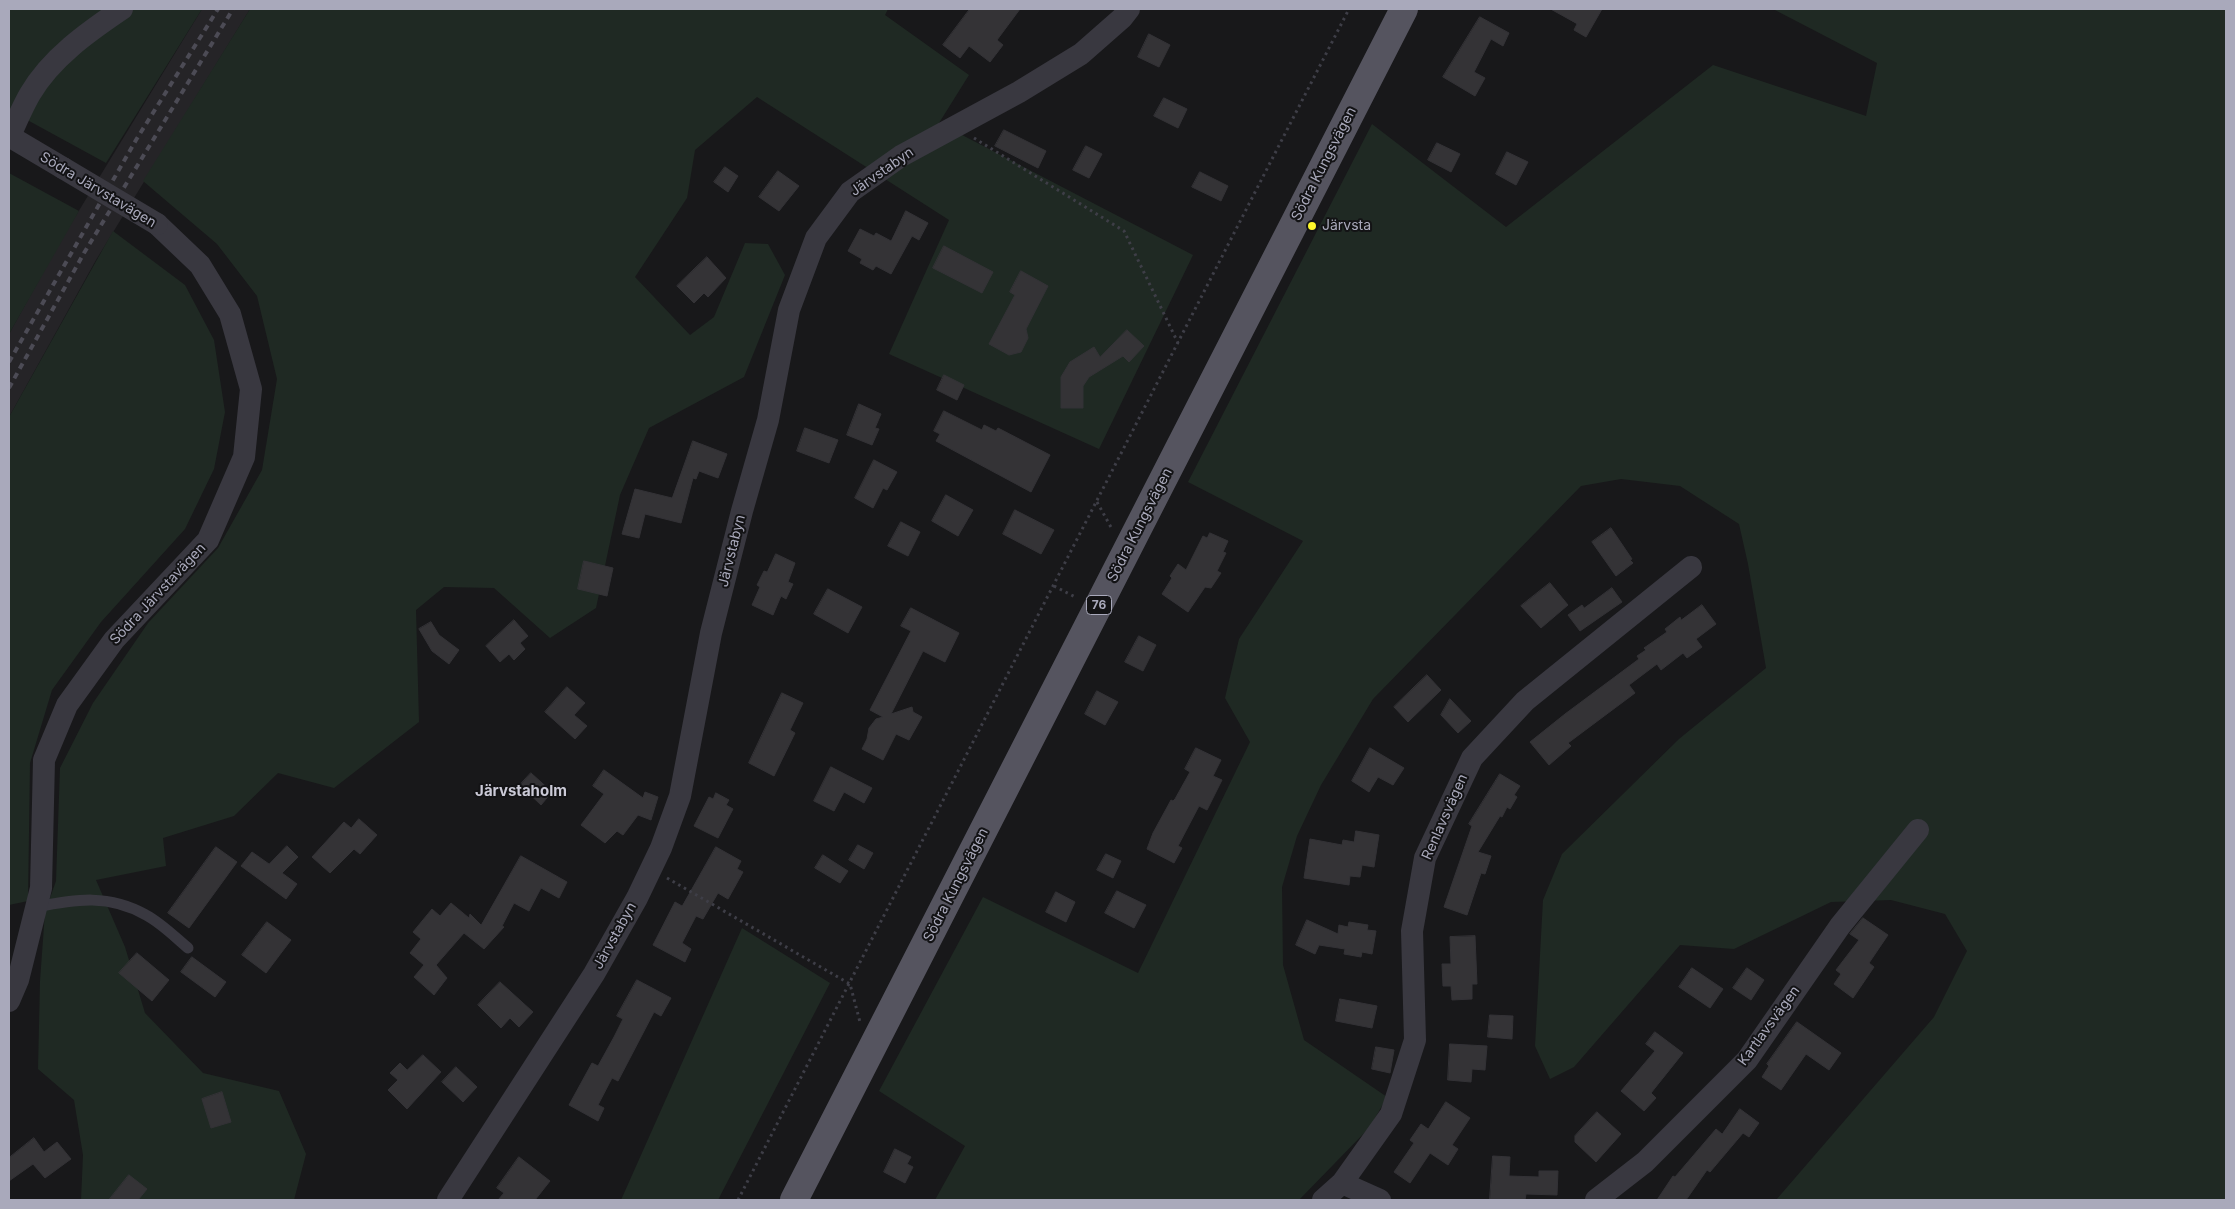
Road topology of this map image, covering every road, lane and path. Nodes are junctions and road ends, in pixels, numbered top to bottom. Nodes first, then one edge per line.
1 (122, 9) edge
2 (1129, 9) edge
3 (1349, 9) edge
4 (1404, 9) edge
5 (956, 128) junction
6 (9, 136) edge
7 (1178, 343) junction
8 (1691, 567) dead end
9 (1918, 830) dead end
10 (651, 869) junction
11 (37, 907) junction
12 (188, 948) dead end
13 (850, 984) junction
14 (9, 1001) edge
15 (1342, 1183) junction
16 (448, 1200) edge
17 (738, 1200) edge
18 (794, 1200) edge
19 (1323, 1200) edge
20 (1380, 1200) edge
21 (1596, 1200) edge

1 - 6 street
2 - 5 street, Järvstabyn
3 - 7 path
4 - 18 main road, Södra Kungsvägen / 76
5 - 7 path
5 - 10 street, Järvstabyn
6 - 11 street, Södra Järvstavägen, bridge
7 - 13 path
8 - 15 street, Renlavsvägen
9 - 21 street, Kartlavsvägen
10 - 13 path
10 - 16 street, Järvstabyn
11 - 12 lane
11 - 14 street, Södra Järvstavägen
13 - 17 path
15 - 19 street, Renlavsvägen
15 - 20 street

